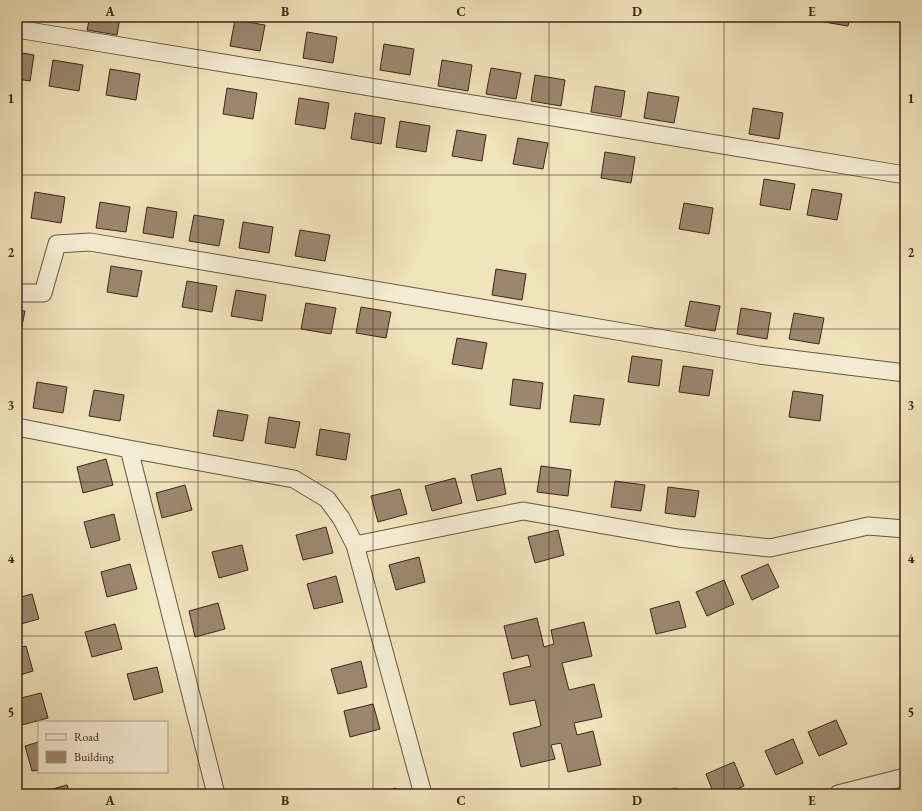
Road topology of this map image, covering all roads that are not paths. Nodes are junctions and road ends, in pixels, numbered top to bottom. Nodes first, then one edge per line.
1 (17, 29) edge
2 (905, 174) edge
3 (17, 293) edge
4 (905, 374) edge
5 (17, 427) edge
6 (129, 450) junction
7 (905, 529) edge
8 (355, 545) junction
9 (905, 777) edge
10 (216, 794) edge
11 (424, 794) edge
12 (838, 794) edge

1 - 2 street
3 - 4 street
5 - 6 street
6 - 8 street
6 - 10 street
7 - 8 street
8 - 11 street
9 - 12 street

